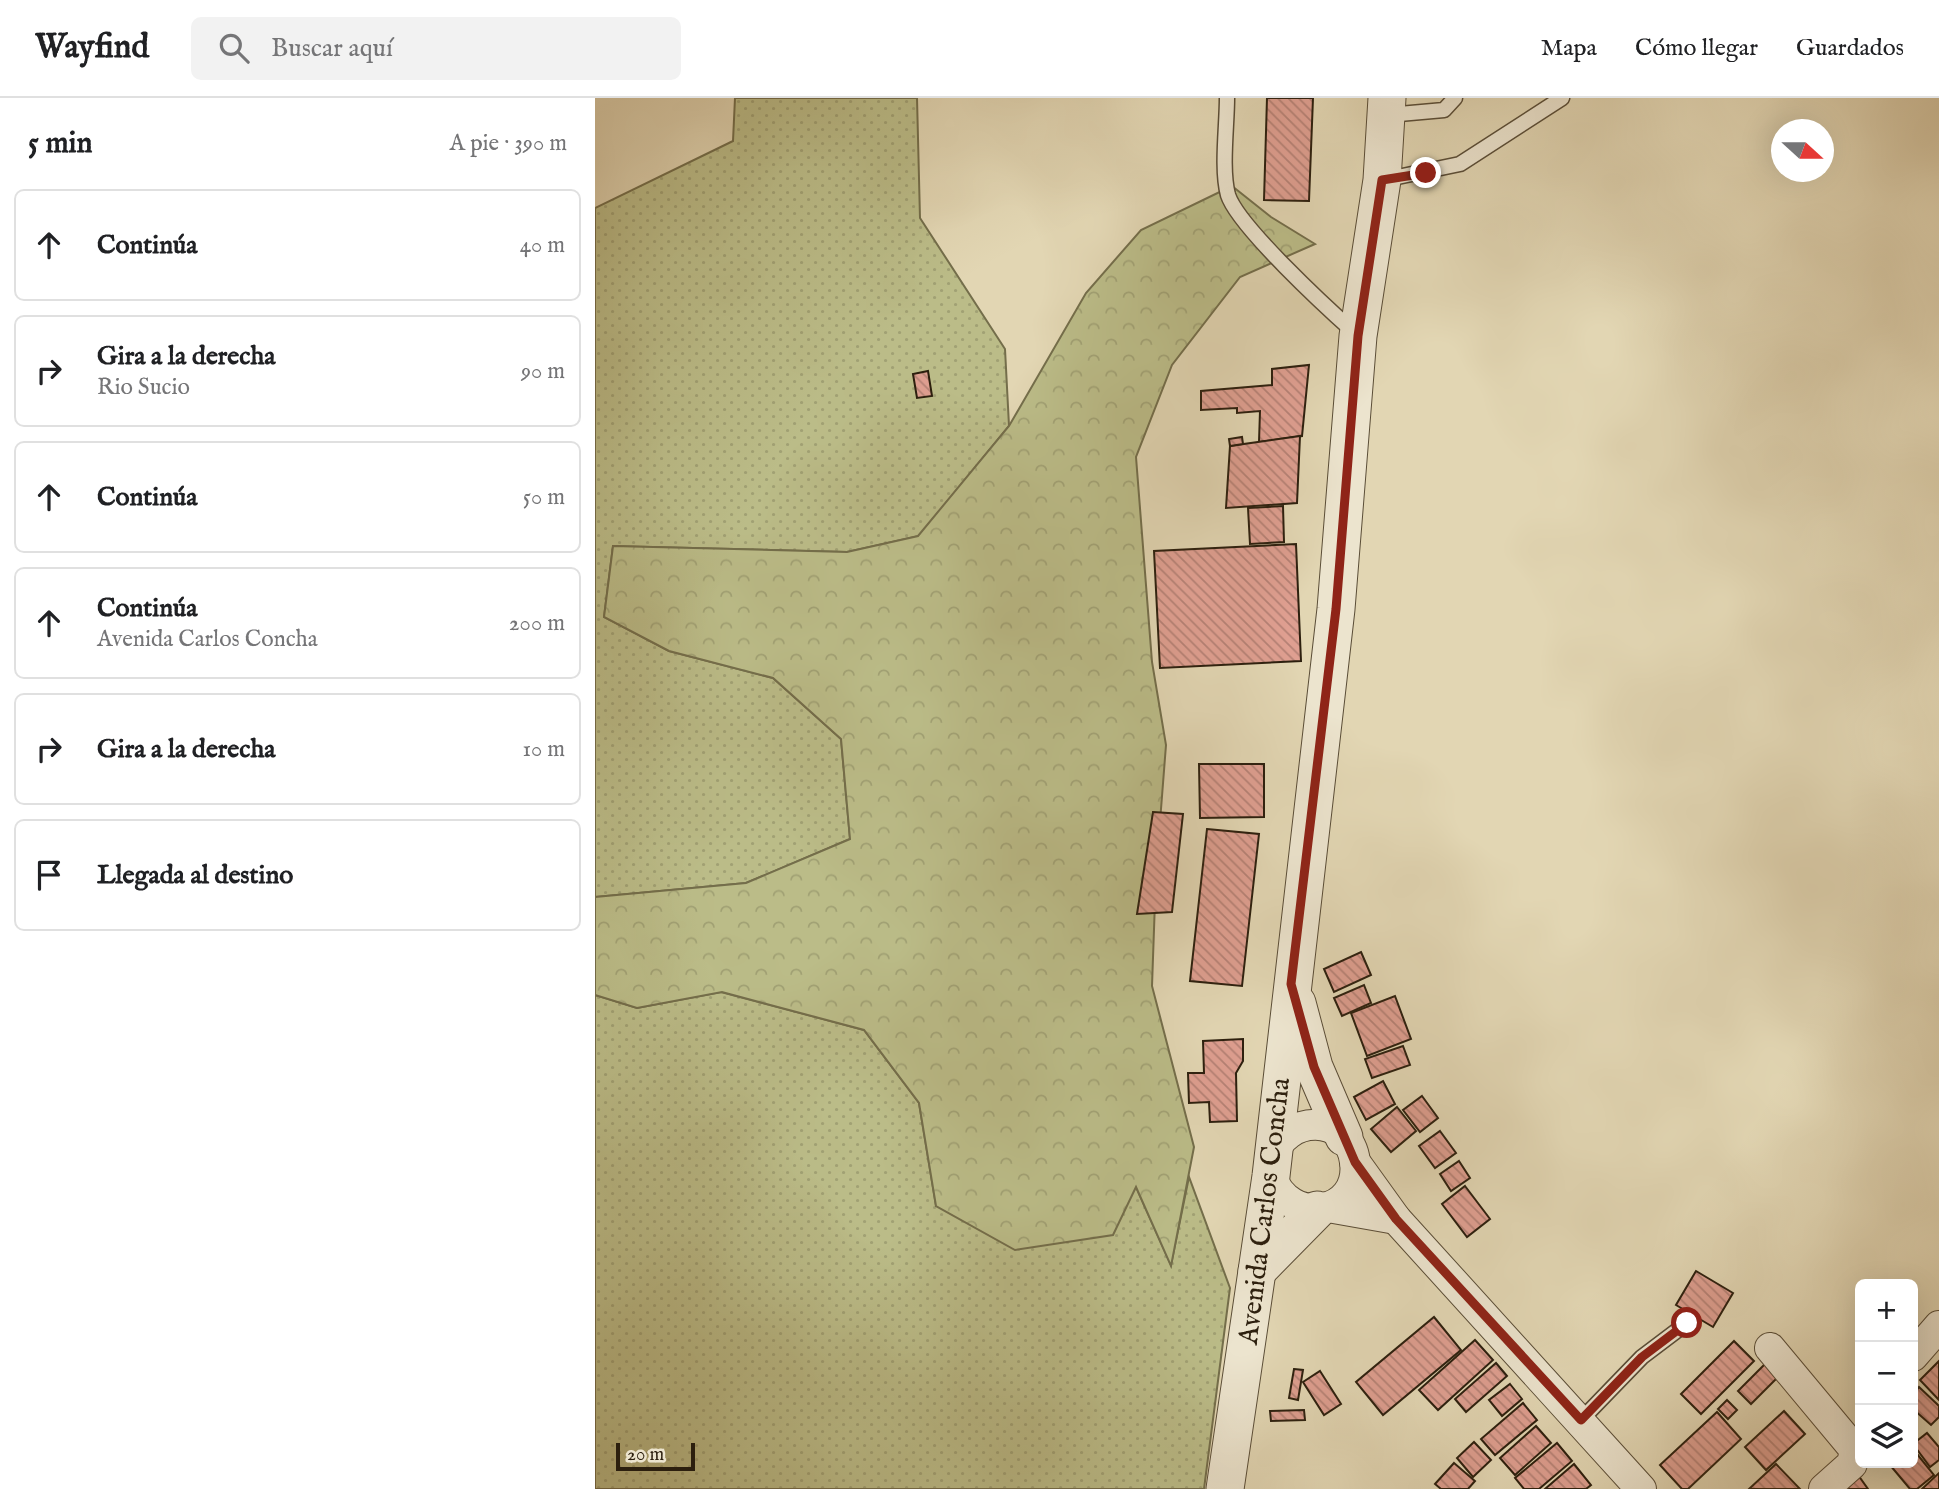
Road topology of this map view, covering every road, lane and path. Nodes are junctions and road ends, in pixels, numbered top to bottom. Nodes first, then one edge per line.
1 (1227, 98) edge
2 (1455, 98) edge
3 (1562, 98) edge
4 (1387, 107) edge
5 (1382, 180) junction
6 (1358, 336) junction
7 (1291, 984) junction
8 (1349, 1150) junction
9 (1270, 1169) junction
10 (1323, 1209) junction
11 (1396, 1219) junction
12 (1257, 1271) junction
13 (1687, 1323) dead end
14 (1939, 1326) edge
15 (1770, 1348) dead end
16 (1918, 1350) edge
17 (1581, 1420) junction
18 (1854, 1430) edge
19 (1225, 1489) edge
20 (1641, 1489) edge
21 (1824, 1489) edge

1 - 6 lane
2 - 4 lane
3 - 5 lane
4 - 5 street, Avenida Carlos Concha
5 - 6 street, Avenida Carlos Concha
6 - 7 street, Avenida Carlos Concha
7 - 8 street
7 - 9 street, Avenida Carlos Concha
8 - 9 street
8 - 10 street
8 - 11 street
9 - 10 street
9 - 12 street, Avenida Carlos Concha
10 - 11 street
10 - 12 street
11 - 17 street
12 - 19 street, Avenida Carlos Concha
13 - 17 lane
14 - 16 street
15 - 18 street
17 - 20 street
18 - 21 street

